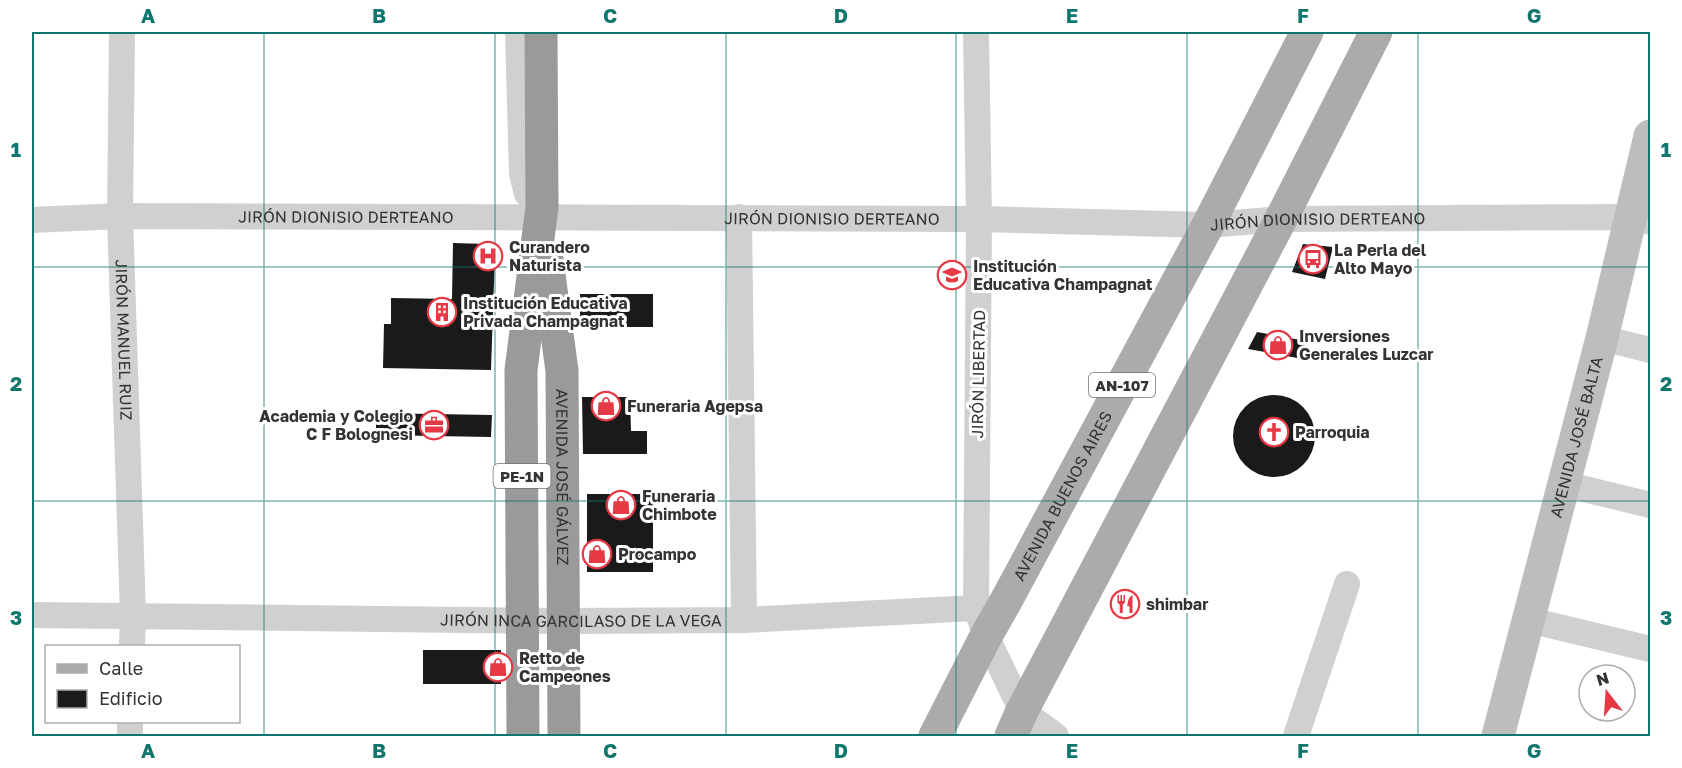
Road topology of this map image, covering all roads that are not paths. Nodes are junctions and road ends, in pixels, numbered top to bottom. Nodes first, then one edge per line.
1 (122, 32) edge
2 (518, 32) edge
3 (541, 32) edge
4 (976, 32) edge
5 (1307, 32) edge
6 (1376, 32) edge
7 (1650, 136) edge
8 (542, 212) junction
9 (120, 216) junction
10 (739, 217) junction
11 (979, 219) junction
12 (1281, 219) junction
13 (1641, 219) edge
14 (32, 220) edge
15 (1208, 225) junction
16 (1602, 338) junction
17 (1650, 350) edge
18 (1564, 484) junction
19 (1650, 505) edge
20 (1347, 584) dead end
21 (32, 615) edge
22 (133, 615) junction
23 (744, 620) junction
24 (1528, 620) junction
25 (522, 621) junction
26 (564, 621) junction
27 (981, 622) junction
28 (132, 645) edge
29 (1650, 649) edge
30 (1016, 724) edge
31 (523, 736) edge
32 (564, 736) edge
33 (935, 736) edge
34 (1056, 736) edge
35 (1296, 736) edge
36 (1499, 736) edge

1 - 9 street, JIRÓN MANUEL RUIZ
2 - 8 street
3 - 8 highway, AVENIDA JOSÉ GÁLVEZ / PE-1N
4 - 11 street, JIRÓN LIBERTAD
5 - 15 main road, AVENIDA BUENOS AIRES / AN-107
6 - 12 main road
7 - 13 main road, AVENIDA JOSÉ BALTA
8 - 9 street, JIRÓN DIONISIO DERTEANO
8 - 10 street, JIRÓN DIONISIO DERTEANO
8 - 25 highway, AVENIDA JOSÉ GÁLVEZ / PE-1N
8 - 26 highway, AVENIDA JOSÉ GÁLVEZ / PE-1N
9 - 14 street, JIRÓN DIONISIO DERTEANO
9 - 22 street, JIRÓN MANUEL RUIZ
10 - 11 street, JIRÓN DIONISIO DERTEANO
10 - 23 street
11 - 15 street, JIRÓN DIONISIO DERTEANO
11 - 27 street, JIRÓN LIBERTAD
12 - 13 street, JIRÓN DIONISIO DERTEANO
12 - 15 street, JIRÓN DIONISIO DERTEANO
12 - 30 main road
13 - 16 main road, AVENIDA JOSÉ BALTA
15 - 27 main road, AVENIDA BUENOS AIRES / AN-107
16 - 17 street
16 - 18 main road, AVENIDA JOSÉ BALTA
18 - 19 street
18 - 24 main road, AVENIDA JOSÉ BALTA
20 - 35 street
21 - 22 street, JIRÓN INCA GARCILASO DE LA VEGA
22 - 25 street, JIRÓN INCA GARCILASO DE LA VEGA
22 - 28 street, JIRÓN MANUEL RUIZ
23 - 26 street, JIRÓN INCA GARCILASO DE LA VEGA
23 - 27 street, JIRÓN INCA GARCILASO DE LA VEGA
24 - 29 street
24 - 36 main road, AVENIDA JOSÉ BALTA
25 - 26 street, JIRÓN INCA GARCILASO DE LA VEGA
25 - 31 highway, AVENIDA JOSÉ GÁLVEZ / PE-1N
26 - 32 highway, AVENIDA JOSÉ GÁLVEZ / PE-1N
27 - 30 street
27 - 33 main road, AVENIDA BUENOS AIRES / AN-107
30 - 34 street

